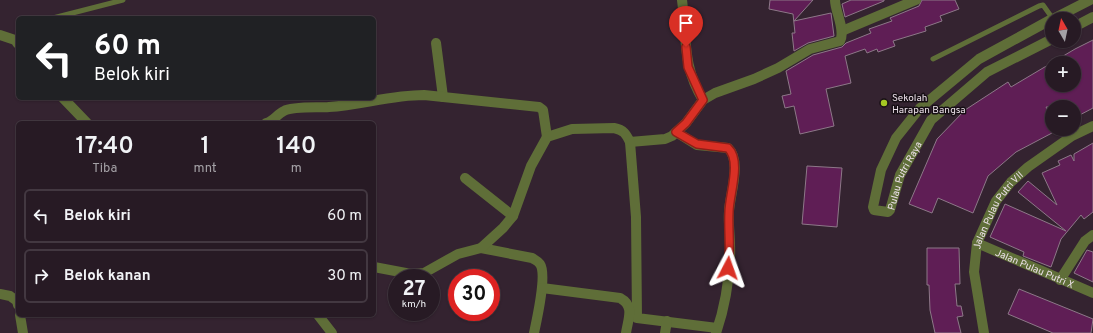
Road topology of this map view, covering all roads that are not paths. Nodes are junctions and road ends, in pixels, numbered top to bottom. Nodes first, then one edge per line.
1 (123, 0) edge
2 (682, 0) edge
3 (835, 0) edge
4 (916, 0) edge
5 (1090, 0) edge
6 (1048, 12) edge
7 (1066, 12) edge
8 (61, 16) edge
9 (1093, 17) edge
10 (1045, 23) edge
11 (1081, 23) edge
12 (842, 31) junction
13 (0, 35) edge
14 (16, 41) edge
15 (1045, 42) edge
16 (436, 43) dead end
17 (933, 59) dead end
18 (442, 97) junction
19 (376, 99) edge
20 (65, 100) edge
21 (372, 100) edge
22 (703, 100) junction
23 (920, 108) junction
24 (931, 120) junction
25 (85, 121) edge
26 (270, 121) edge
27 (1093, 126) edge
28 (676, 132) junction
29 (547, 137) junction
30 (630, 142) junction
31 (465, 178) dead end
32 (513, 216) junction
33 (1093, 235) edge
34 (977, 243) junction
35 (481, 248) junction
36 (376, 267) edge
37 (1060, 280) junction
38 (542, 288) junction
39 (1093, 293) edge
40 (0, 294) edge
41 (16, 300) edge
42 (20, 317) edge
43 (320, 317) edge
44 (633, 317) junction
45 (667, 321) junction
46 (716, 330) edge
47 (23, 333) edge
48 (332, 333) edge
49 (534, 333) edge
50 (626, 333) edge
51 (665, 333) edge
52 (984, 333) edge

1 - 8 lane
2 - 22 street
3 - 12 street
4 - 12 street
5 - 7 street, Pulau Putri Raya
6 - 17 lane
9 - 11 street
10 - 23 street, Pulau Putri Raya
12 - 22 street
13 - 14 street
15 - 24 street, Pulau Putri Raya
16 - 18 street
18 - 19 street
18 - 29 street
20 - 25 street
21 - 26 street
22 - 28 street
23 - 24 street
23 - 24 street, Pulau Putri Raya
27 - 34 street, Jalan Pulau Putri VII
28 - 30 street
28 - 46 street
29 - 30 street
29 - 32 street
30 - 44 street
31 - 32 street
32 - 35 street
33 - 37 street
34 - 37 street, Jalan Pulau Putri X
34 - 52 street, Jalan Pulau Putri VII
35 - 36 street
35 - 38 street
37 - 39 street, Jalan Pulau Putri X
38 - 44 street
38 - 49 street
40 - 41 street
42 - 47 street
43 - 48 street
44 - 45 street
44 - 50 street
45 - 46 street
45 - 51 street

